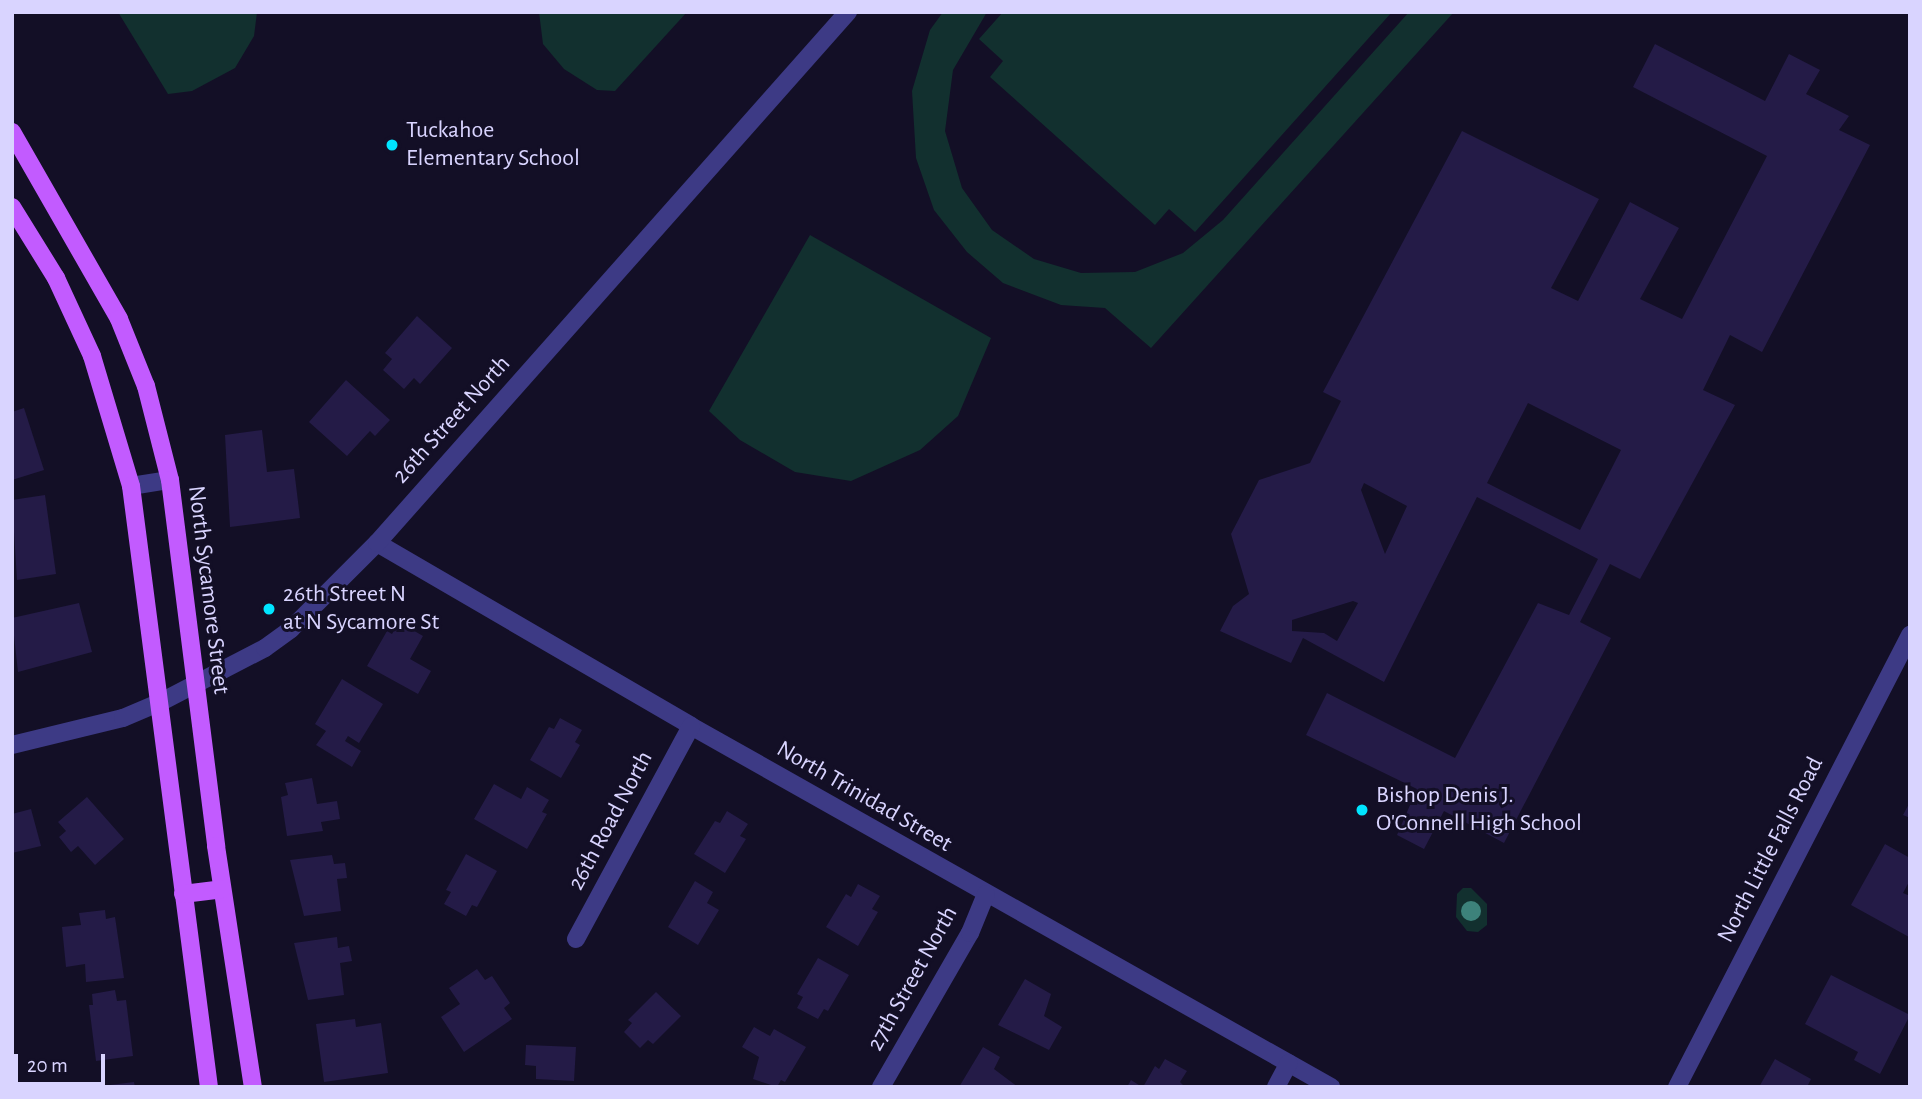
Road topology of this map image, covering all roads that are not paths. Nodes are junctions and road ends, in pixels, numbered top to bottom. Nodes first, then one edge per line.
1 (848, 12) edge
2 (12, 132) edge
3 (12, 207) edge
4 (170, 480) junction
5 (131, 486) junction
6 (377, 543) junction
7 (1910, 635) edge
8 (198, 682) junction
9 (159, 703) junction
10 (691, 726) junction
11 (12, 745) edge
12 (222, 889) junction
13 (183, 894) junction
14 (986, 894) junction
15 (576, 939) dead end
16 (1289, 1063) junction
17 (209, 1087) edge
18 (253, 1087) edge
19 (881, 1087) edge
20 (1276, 1087) edge
21 (1331, 1087) edge
22 (1677, 1087) edge

1 - 6 street, 26th Street North
2 - 4 main road, North Sycamore Street
3 - 5 main road
4 - 5 street
4 - 8 main road, North Sycamore Street
5 - 9 main road
6 - 8 street, 26th Street North
6 - 10 street, North Trinidad Street
7 - 22 street, North Little Falls Road
8 - 9 street, 26th Street North
8 - 12 main road, North Sycamore Street
9 - 11 street, 26th Street North
9 - 13 main road
10 - 14 street, North Trinidad Street
10 - 15 street, 26th Road North
12 - 13 main road
12 - 18 main road, North Sycamore Street
13 - 17 main road
14 - 16 street, North Trinidad Street
14 - 19 street, 27th Street North
16 - 20 street
16 - 21 street, North Trinidad Street

